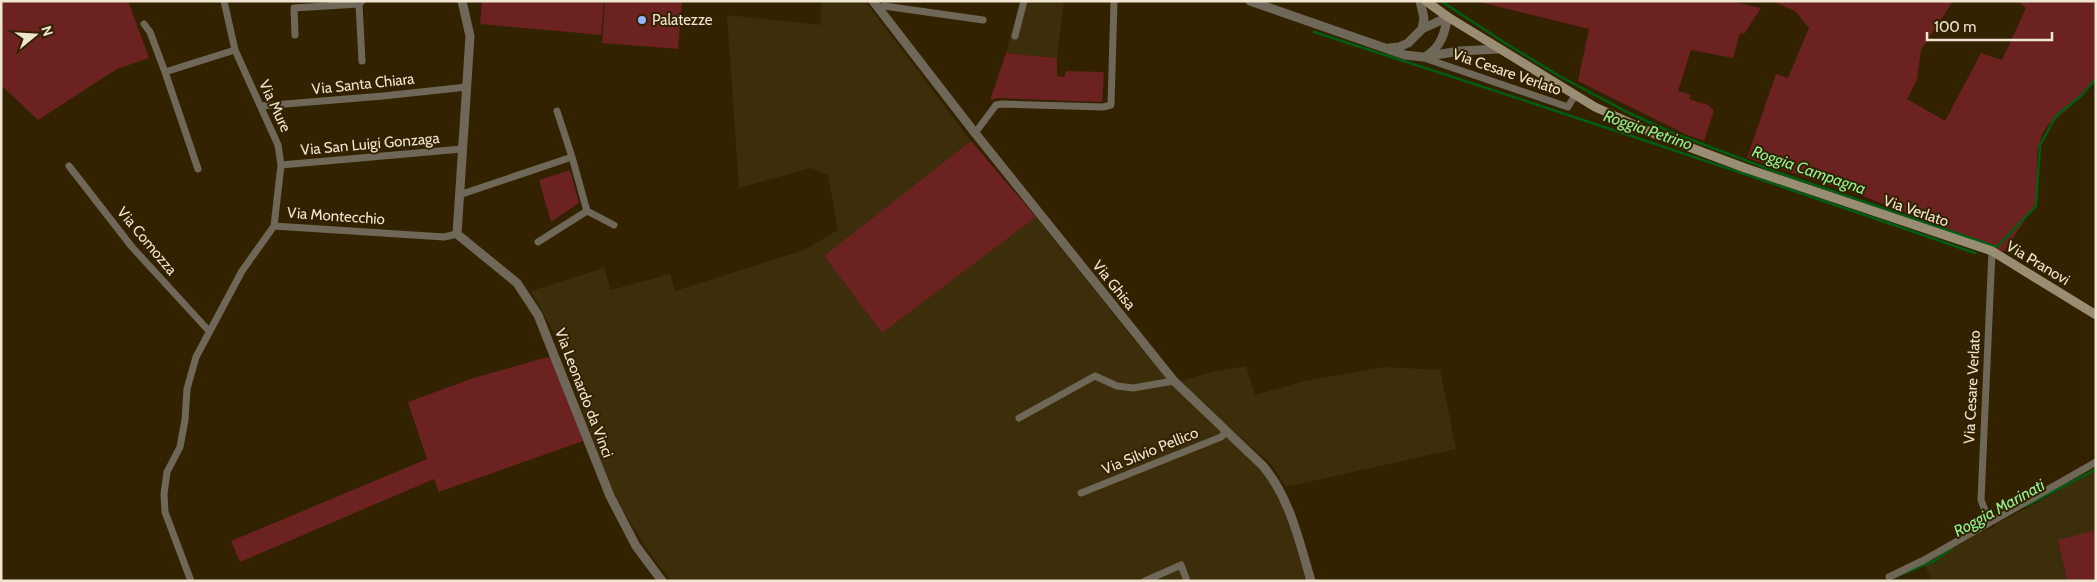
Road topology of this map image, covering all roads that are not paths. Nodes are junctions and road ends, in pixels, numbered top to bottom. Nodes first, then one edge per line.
1 (224, 1) edge
2 (462, 1) edge
3 (873, 1) edge
4 (1024, 1) edge
5 (1114, 1) edge
6 (1250, 1) edge
7 (1420, 1) edge
8 (1426, 1) edge
9 (360, 3) edge
10 (879, 9) junction
11 (1448, 17) junction
12 (983, 20) dead end
13 (144, 24) dead end
14 (1422, 29) junction
15 (295, 35) dead end
16 (1015, 36) dead end
17 (1386, 48) junction
18 (1499, 48) junction
19 (235, 50) junction
20 (1423, 57) junction
21 (362, 61) dead end
22 (165, 72) junction
23 (467, 87) junction
24 (1575, 95) junction
25 (262, 106) junction
26 (557, 111) dead end
27 (975, 133) junction
28 (462, 150) junction
29 (572, 157) junction
30 (281, 165) junction
31 (69, 166) dead end
32 (1745, 168) joint
33 (198, 169) dead end
34 (459, 195) junction
35 (588, 211) junction
36 (614, 225) dead end
37 (274, 226) junction
38 (457, 234) junction
39 (538, 242) dead end
40 (1992, 251) junction
41 (2096, 315) edge
42 (209, 331) junction
43 (1174, 381) junction
44 (1019, 418) dead end
45 (1226, 432) junction
46 (2096, 462) edge
47 (1081, 493) dead end
48 (1993, 520) junction
49 (1889, 577) dead end
50 (191, 581) edge
51 (662, 581) edge
52 (1144, 581) edge
53 (1187, 581) edge
54 (1311, 581) edge

1 - 19 street, Via Mure
2 - 23 street
3 - 10 street, Via Ghisa
4 - 16 street
5 - 27 street
6 - 17 street, Via Cesare Verlato
7 - 14 street
8 - 11 main road, Via Cesare Verlato
9 - 15 street
9 - 21 street
10 - 12 street
10 - 27 street, Via Ghisa
11 - 14 street
11 - 18 main road, Via Cesare Verlato
11 - 20 street, Via Cesare Verlato
13 - 22 street
14 - 17 street
17 - 20 street, Via Cesare Verlato
18 - 20 street, Via Cesare Verlato
18 - 24 main road, Via Cesare Verlato
19 - 22 street
19 - 25 street, Via Mure
20 - 24 street, Via Cesare Verlato
22 - 33 street
23 - 25 street, Via Santa Chiara
23 - 28 street
24 - 32 main road, Via Cesare Verlato
25 - 30 street, Via Mure
26 - 29 street
27 - 43 street, Via Ghisa
28 - 30 street, Via San Luigi Gonzaga
28 - 34 street
29 - 34 street
29 - 35 street
30 - 37 street, Via Mure
31 - 42 street, Via Comozza
32 - 40 main road, Via Verlato
34 - 38 street
35 - 36 street
35 - 39 street
37 - 38 street, Via Montecchio
37 - 42 street, Via Montecchio
38 - 51 street, Via Leonardo da Vinci
40 - 41 main road, Via Pranovi
40 - 48 street, Via Cesare Verlato
42 - 50 street, Via Montecchio
43 - 44 street
43 - 45 street, Via Ghisa
45 - 47 street, Via Silvio Pellico
45 - 54 street, Via Ghisa
46 - 48 street
48 - 49 street
52 - 53 street

